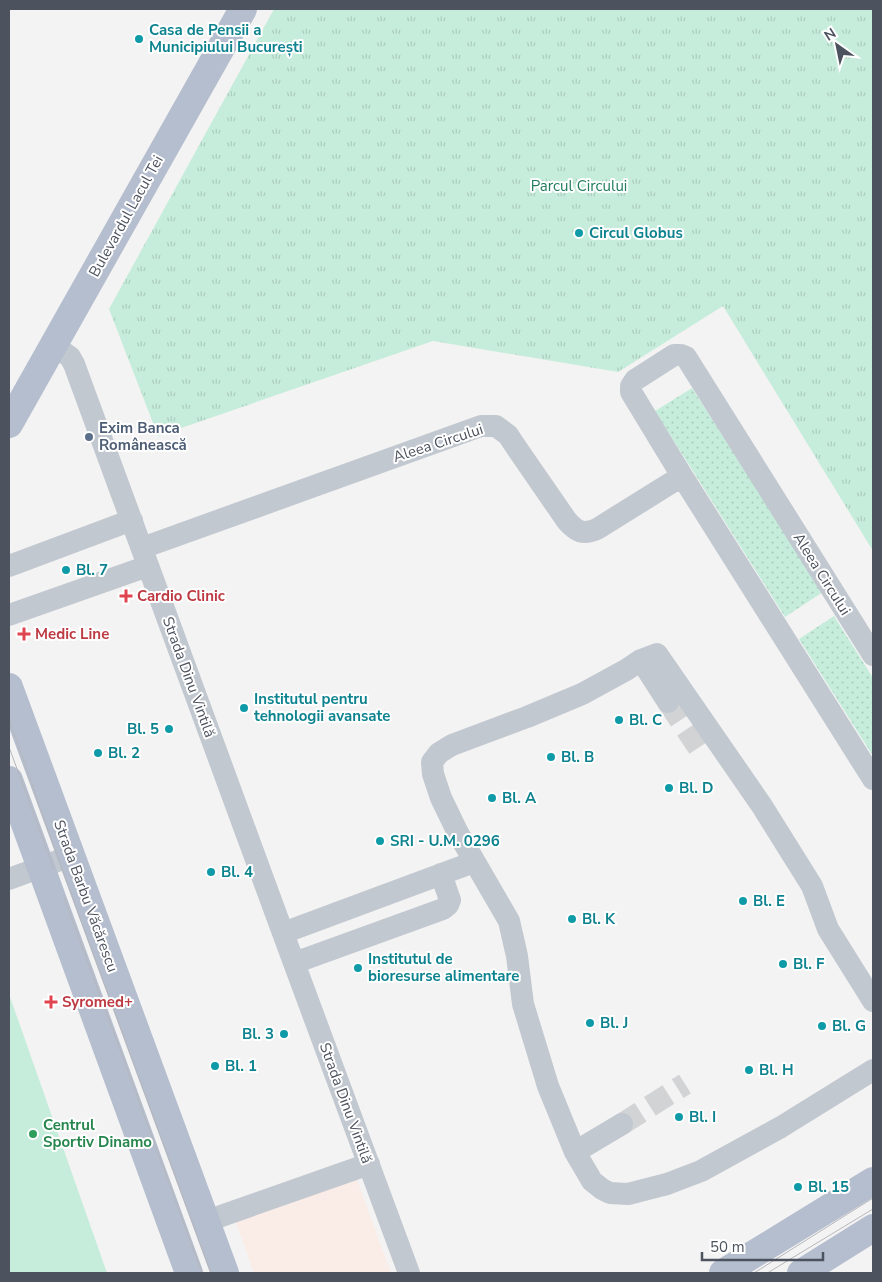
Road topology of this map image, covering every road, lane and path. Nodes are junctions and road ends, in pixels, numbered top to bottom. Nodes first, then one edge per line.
1 (243, 9) edge
2 (53, 345) junction
3 (9, 424) edge
4 (682, 476) junction
5 (132, 520) junction
6 (145, 557) junction
7 (9, 566) edge
8 (9, 616) edge
9 (873, 655) edge
10 (641, 660) junction
11 (9, 687) edge
12 (668, 702) tunnel mouth
13 (873, 779) edge
14 (9, 780) edge
15 (72, 856) junction
16 (474, 862) junction
17 (40, 867) junction
18 (441, 874) junction
19 (9, 879) edge
20 (283, 933) junction
21 (294, 963) junction
22 (873, 1001) edge
23 (873, 1070) edge
24 (622, 1124) tunnel mouth
25 (575, 1152) junction
26 (369, 1164) junction
27 (873, 1181) edge
28 (207, 1221) junction
29 (873, 1228) edge
30 (189, 1273) edge
31 (226, 1273) edge
32 (409, 1273) edge
33 (723, 1273) edge
34 (801, 1273) edge

1 - 2 main road, Bulevardul Lacul Tei
2 - 3 main road, Bulevardul Lacul Tei
2 - 5 street, Strada Dinu Vintilă
4 - 6 street, Aleea Circului
4 - 9 street, Aleea Circului
4 - 13 street, Aleea Circului
5 - 6 street, Strada Dinu Vintilă
5 - 7 street
6 - 8 street, Aleea Circului
6 - 20 street, Strada Dinu Vintilă
10 - 12 street
10 - 16 street
10 - 22 street
11 - 15 main road, Strada Barbu Văcărescu
14 - 17 main road
15 - 17 street
15 - 28 main road, Strada Barbu Văcărescu
16 - 18 street
16 - 25 street
17 - 19 street
17 - 30 main road
18 - 20 street
18 - 21 street
20 - 21 street, Strada Dinu Vintilă
21 - 26 street, Strada Dinu Vintilă
23 - 25 street
24 - 25 street
26 - 28 street
26 - 32 street, Strada Dinu Vintilă
27 - 33 main road
28 - 31 main road, Strada Barbu Văcărescu
29 - 34 main road

